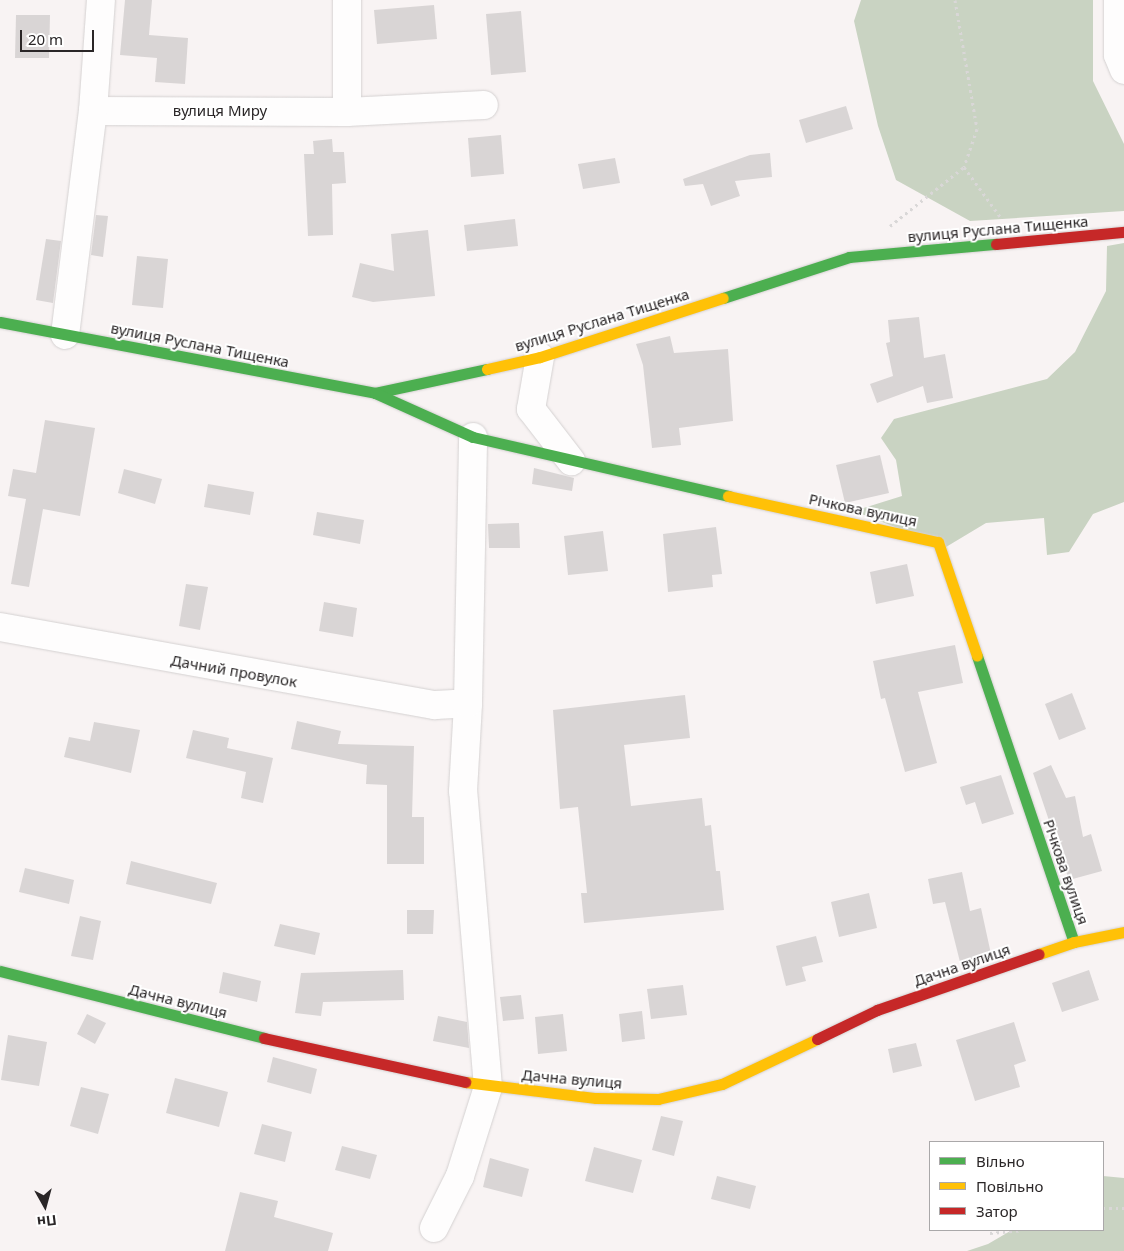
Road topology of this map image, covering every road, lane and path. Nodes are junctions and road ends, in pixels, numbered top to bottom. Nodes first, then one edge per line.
1 (101, 0) edge
2 (347, 0) edge
3 (955, 0) edge
4 (1118, 0) edge
5 (1124, 70) edge
6 (484, 106) dead end
7 (93, 111) junction
8 (347, 112) junction
9 (964, 167) junction
10 (886, 229) dead end
11 (1124, 232) edge
12 (1020, 243) junction
13 (0, 322) edge
14 (65, 335) junction
15 (540, 357) junction
16 (375, 393) junction
17 (473, 437) junction
18 (571, 461) junction
19 (0, 628) edge
20 (468, 703) junction
21 (1124, 932) edge
22 (1074, 942) junction
23 (0, 971) edge
24 (488, 1087) junction
25 (1104, 1208) edge
26 (1124, 1208) edge
27 (434, 1228) dead end
28 (1011, 1231) edge
29 (990, 1233) dead end

1 - 7 street
2 - 8 street
3 - 9 path
4 - 5 street
6 - 8 street, вулиця Миру
7 - 8 street, вулиця Миру
7 - 14 street
9 - 10 path
9 - 12 path
11 - 12 street, вулиця Руслана Тищенка
12 - 15 street, вулиця Руслана Тищенка
13 - 14 street, вулиця Руслана Тищенка
14 - 16 street, вулиця Руслана Тищенка
15 - 16 street, вулиця Руслана Тищенка
15 - 18 street
16 - 17 street, Річкова вулиця
17 - 18 street, Річкова вулиця
17 - 20 street
18 - 22 street, Річкова вулиця
19 - 20 street, Дачний провулок
20 - 24 street
21 - 22 street, Дачна вулиця
22 - 24 street, Дачна вулиця
23 - 24 street, Дачна вулиця
24 - 27 street
25 - 26 path
28 - 29 path

